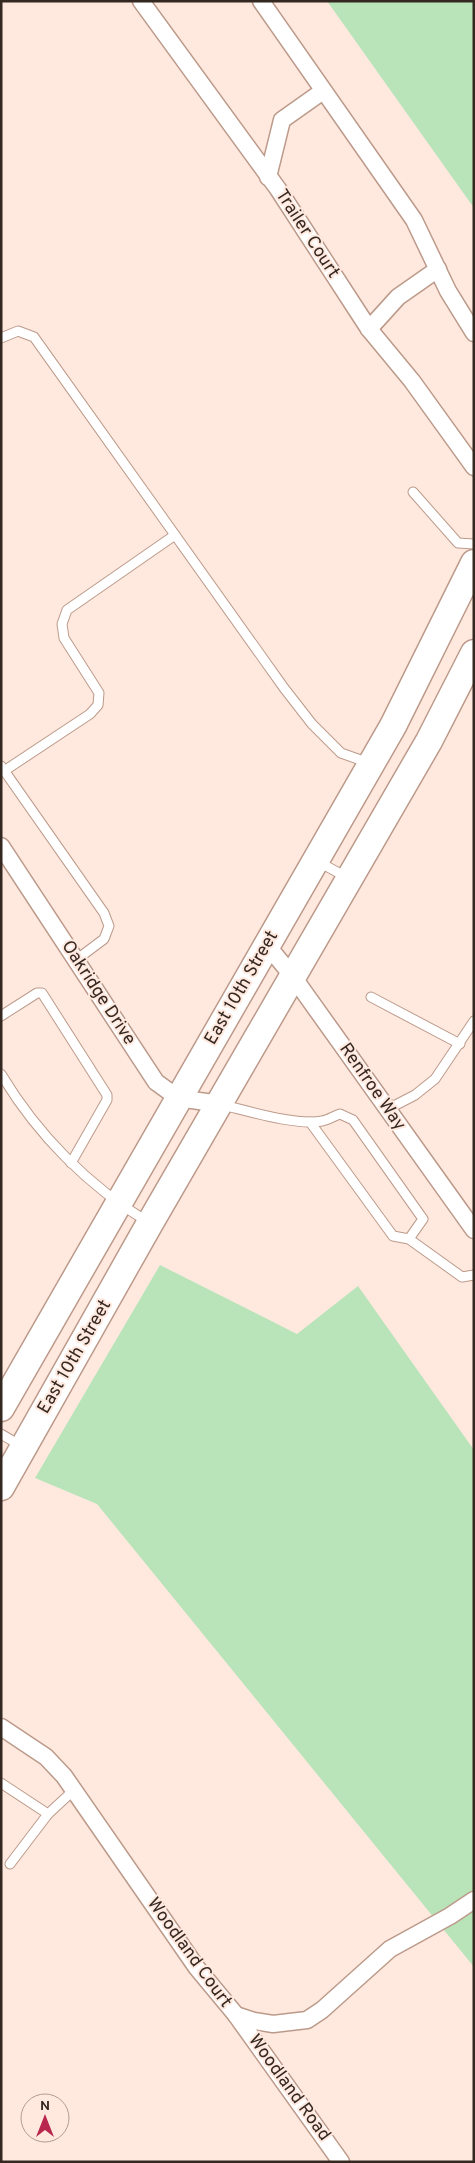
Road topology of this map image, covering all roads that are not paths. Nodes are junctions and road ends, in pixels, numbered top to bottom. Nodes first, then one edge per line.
1 (141, 1) edge
2 (261, 1) edge
3 (323, 91) junction
4 (268, 177) junction
5 (438, 269) junction
6 (370, 330) junction
7 (474, 333) edge
8 (1, 338) edge
9 (474, 467) edge
10 (413, 492) dead end
11 (175, 535) junction
12 (474, 544) edge
13 (474, 563) edge
14 (474, 653) edge
15 (371, 764) junction
16 (3, 768) edge
17 (1, 846) edge
18 (316, 860) junction
19 (350, 879) junction
20 (266, 945) junction
21 (76, 960) junction
22 (294, 978) junction
23 (371, 996) dead end
24 (1, 1016) edge
25 (474, 1021) edge
26 (460, 1044) junction
27 (1, 1074) edge
28 (178, 1098) junction
29 (220, 1104) junction
30 (388, 1109) junction
31 (310, 1122) junction
32 (71, 1163) junction
33 (118, 1204) junction
34 (150, 1223) junction
35 (474, 1230) edge
36 (409, 1239) junction
37 (474, 1275) edge
38 (1, 1408) edge
39 (1, 1434) edge
40 (24, 1447) junction
41 (1, 1487) edge
42 (1, 1727) edge
43 (1, 1783) edge
44 (74, 1790) junction
45 (48, 1814) junction
46 (10, 1864) dead end
47 (474, 1900) edge
48 (236, 2015) junction
49 (341, 2162) edge

1 - 4 street, Trailer Court
2 - 3 street
3 - 4 street
3 - 5 street
4 - 6 street, Trailer Court
5 - 6 street
5 - 7 street
6 - 9 street, Trailer Court
8 - 11 lane
10 - 12 lane
11 - 15 lane
11 - 16 lane
13 - 15 main road, East 10th Street
14 - 19 main road, East 10th Street
15 - 18 main road, East 10th Street
16 - 21 lane
17 - 21 street, Oakridge Drive
18 - 19 lane
18 - 20 main road, East 10th Street
19 - 22 main road, East 10th Street
20 - 22 street, Renfroe Way
20 - 28 main road, East 10th Street
21 - 28 street, Oakridge Drive
22 - 29 main road, East 10th Street
22 - 30 street, Renfroe Way
23 - 26 lane
24 - 32 lane
25 - 26 lane
26 - 30 lane
27 - 32 lane
28 - 29 street, Oakridge Drive
28 - 33 main road, East 10th Street
29 - 31 lane
29 - 34 main road, East 10th Street
30 - 35 street, Renfroe Way
31 - 36 lane
31 - 36 lane
32 - 33 lane
33 - 34 lane
33 - 38 main road, East 10th Street
34 - 40 main road, East 10th Street
36 - 37 lane
39 - 40 lane
40 - 41 main road, East 10th Street
42 - 44 street, Woodland Court
43 - 45 lane
44 - 45 lane
44 - 48 street, Woodland Court
45 - 46 lane
47 - 48 street, Woodland Court
48 - 49 street, Woodland Road

